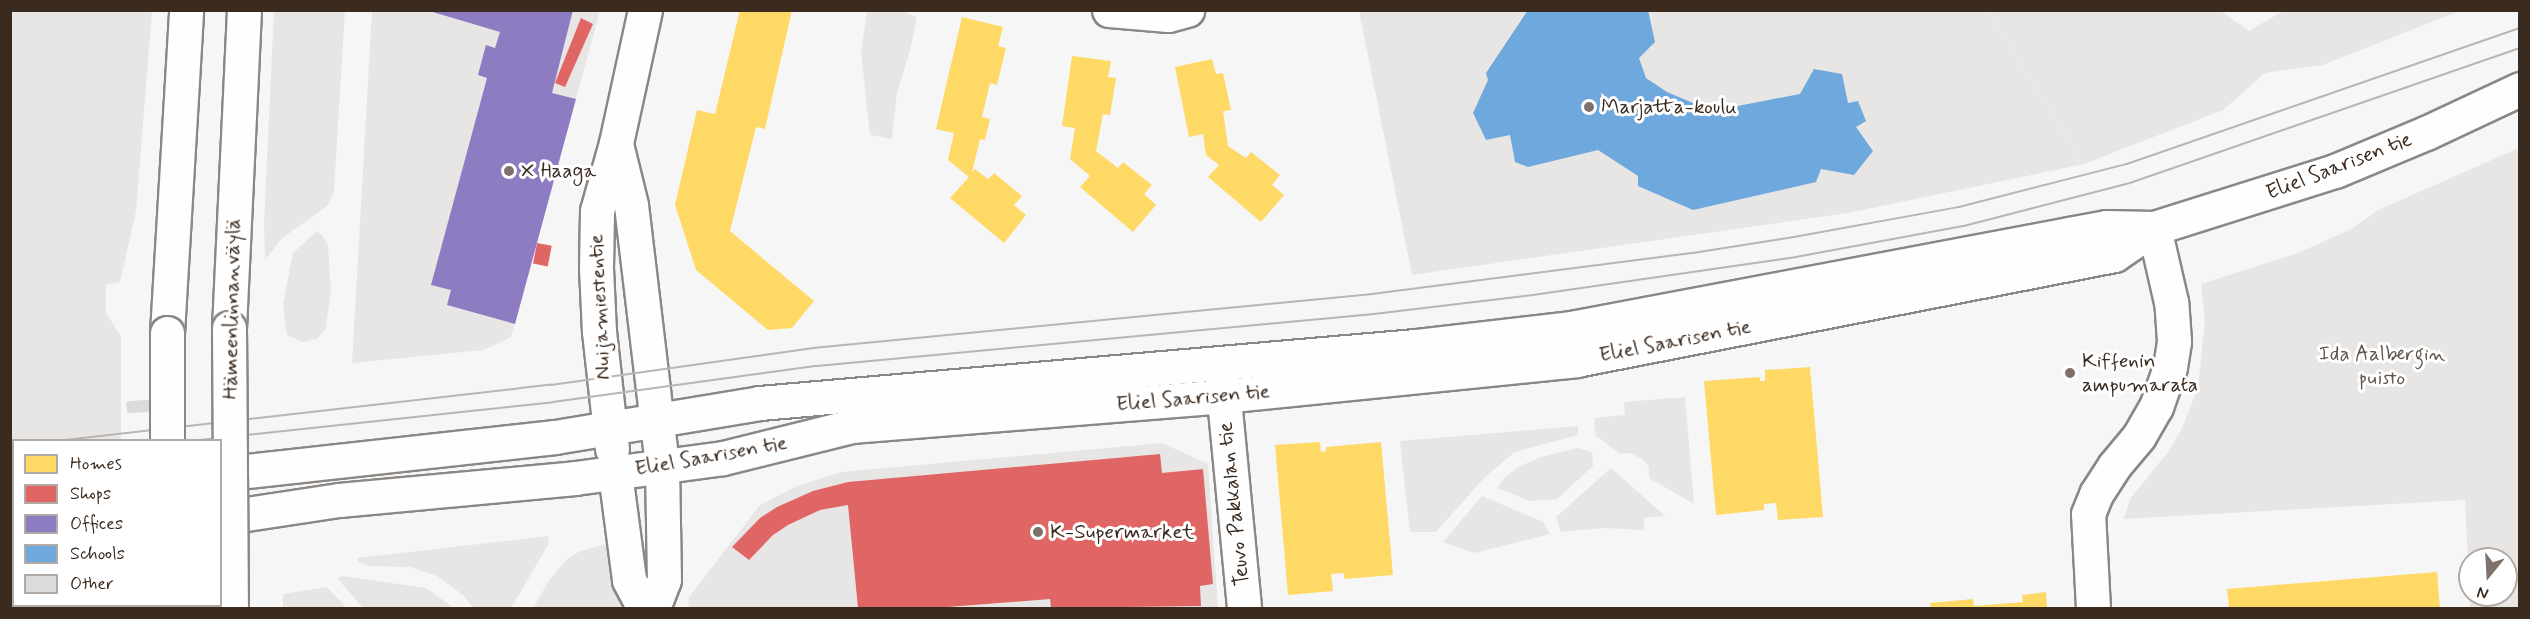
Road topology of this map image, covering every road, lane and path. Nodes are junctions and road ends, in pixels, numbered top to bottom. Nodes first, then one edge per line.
1 (186, 10) edge
2 (244, 10) edge
3 (645, 10) edge
4 (1109, 10) edge
5 (1187, 10) edge
6 (2520, 88) edge
7 (616, 143) junction
8 (2154, 228) junction
9 (1221, 363) junction
10 (1224, 396) junction
11 (658, 419) junction
12 (610, 427) junction
13 (167, 439) edge
14 (662, 466) junction
15 (615, 473) junction
16 (222, 474) edge
17 (222, 518) edge
18 (231, 609) edge
19 (644, 609) edge
20 (653, 609) edge
21 (1244, 609) edge
22 (2093, 609) edge

1 - 13 main road, bridge
2 - 18 main road, Hämeenlinnanväylä, bridge
3 - 7 main road, Nuijamiestentie
4 - 5 main road
6 - 8 main road, Eliel Saarisen tie
7 - 11 main road, Nuijamiestentie
7 - 12 main road, Nuijamiestentie
8 - 9 main road, Eliel Saarisen tie
8 - 10 main road, Eliel Saarisen tie
8 - 22 main road
9 - 10 main road, Teuvo Pakkalan tie
9 - 11 main road, Eliel Saarisen tie
10 - 14 main road, Eliel Saarisen tie
10 - 21 main road, Teuvo Pakkalan tie
11 - 12 main road, Eliel Saarisen tie
11 - 14 main road, Nuijamiestentie
12 - 15 main road, Nuijamiestentie
12 - 16 main road, Eliel Saarisen tie
14 - 15 main road, Eliel Saarisen tie
14 - 20 main road, Nuijamiestentie
15 - 17 main road, Eliel Saarisen tie
15 - 19 main road, Nuijamiestentie

